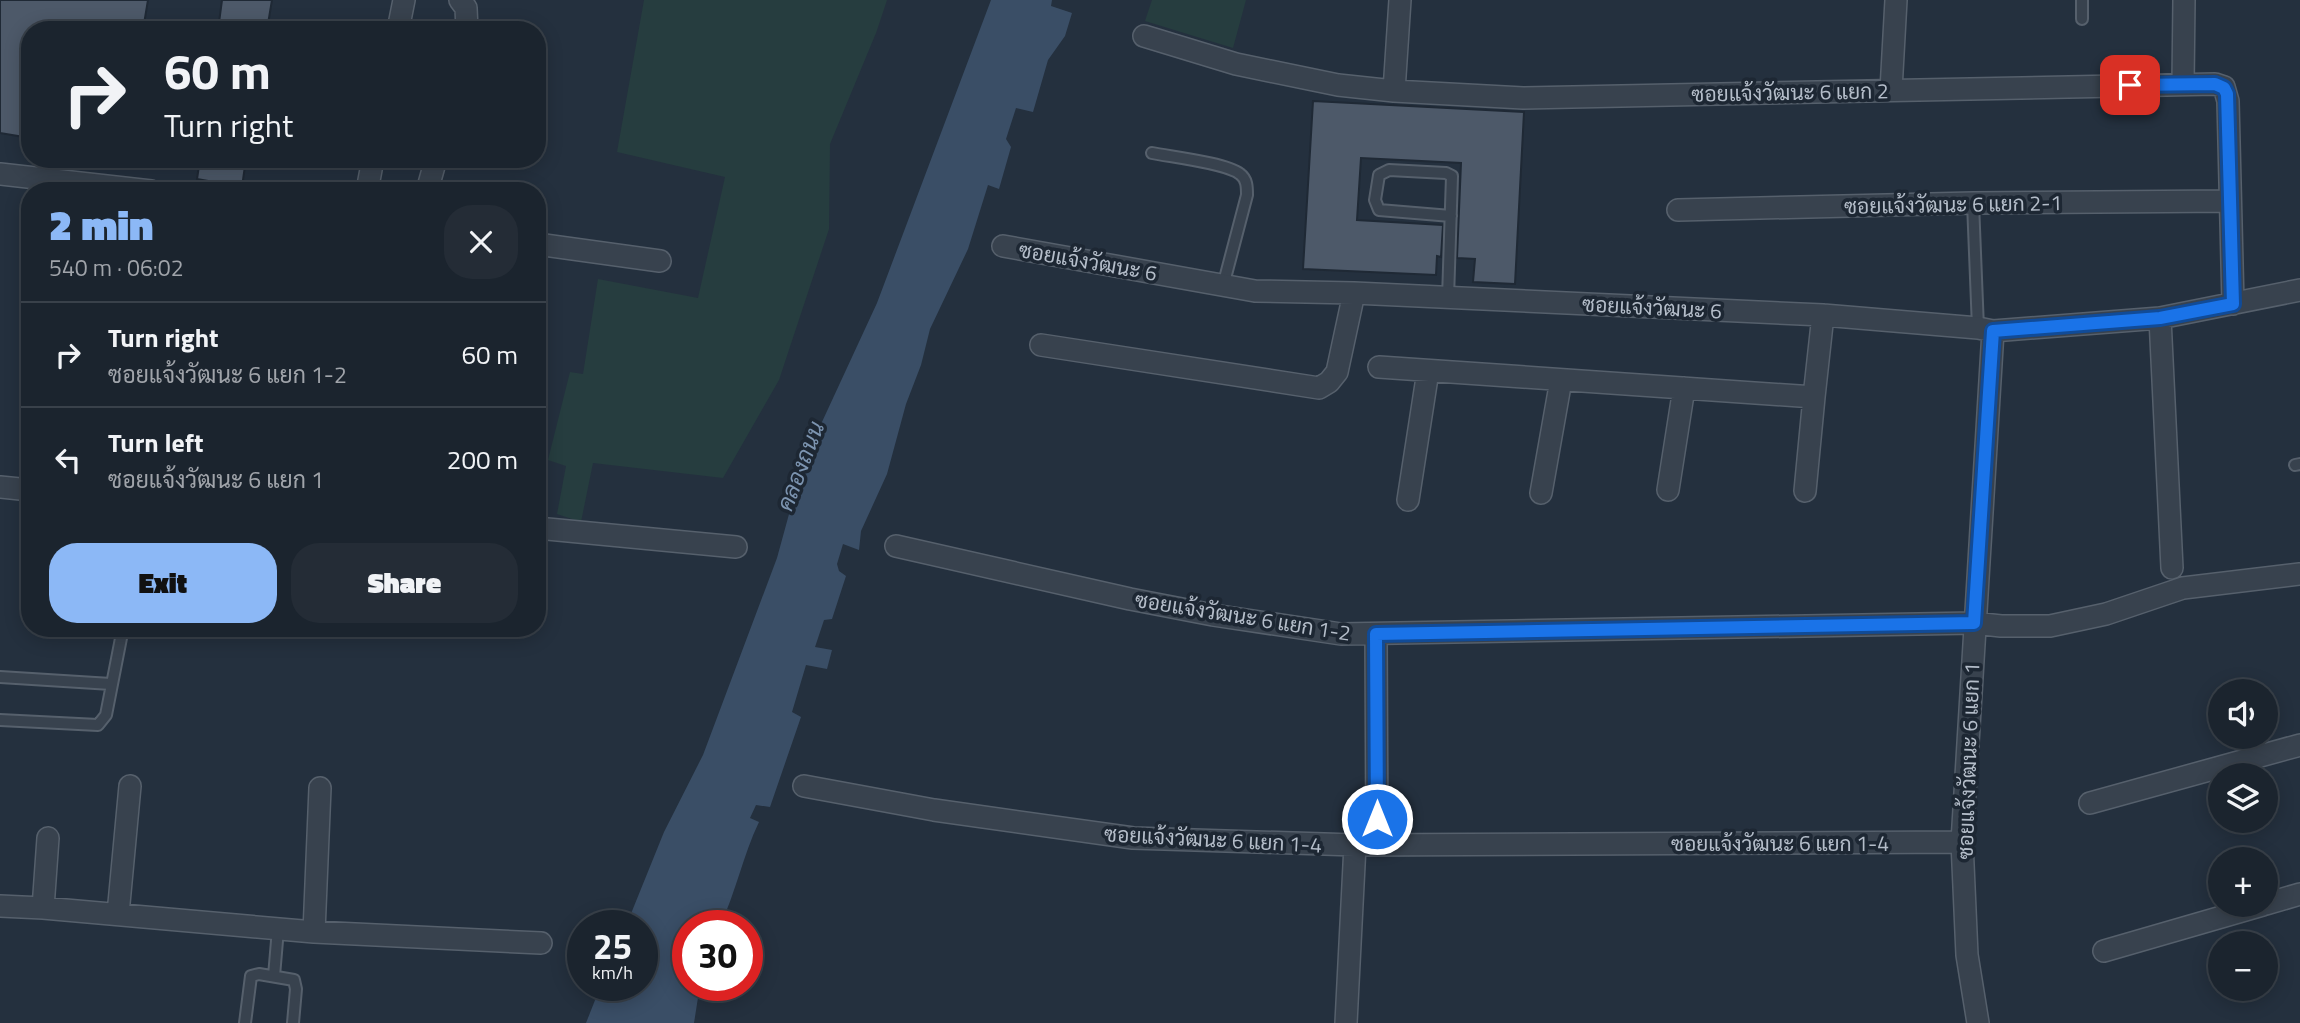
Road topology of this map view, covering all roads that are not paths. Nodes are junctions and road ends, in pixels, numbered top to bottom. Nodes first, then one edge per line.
1 (404, 0) edge
2 (460, 0) edge
3 (1400, 0) edge
4 (1896, 0) edge
5 (2082, 0) edge
6 (2184, 0) edge
7 (2082, 19) dead end
8 (400, 21) edge
9 (467, 21) edge
10 (1144, 36) dead end
11 (2183, 84) junction
12 (1891, 90) junction
13 (1394, 91) junction
14 (1152, 153) dead end
15 (0, 174) edge
16 (65, 182) edge
17 (2229, 201) junction
18 (1973, 203) junction
19 (1678, 210) dead end
20 (1451, 216) junction
21 (546, 245) edge
22 (1003, 246) dead end
23 (660, 261) dead end
24 (1223, 286) junction
25 (2300, 292) edge
26 (1354, 293) junction
27 (1448, 298) junction
28 (2233, 304) junction
29 (1823, 315) junction
30 (2160, 318) junction
31 (1986, 330) junction
32 (1041, 345) dead end
33 (1379, 367) dead end
34 (1428, 370) junction
35 (1561, 380) junction
36 (1684, 388) junction
37 (1814, 397) junction
38 (0, 487) edge
39 (21, 489) edge
40 (1668, 490) dead end
41 (1805, 491) dead end
42 (1541, 493) dead end
43 (1408, 500) dead end
44 (546, 528) edge
45 (896, 546) dead end
46 (736, 547) dead end
47 (2172, 568) dead end
48 (2300, 574) edge
49 (1974, 623) junction
50 (1376, 634) junction
51 (121, 637) edge
52 (0, 677) edge
53 (111, 684) junction
54 (0, 720) edge
55 (2300, 745) edge
56 (130, 786) dead end
57 (804, 786) dead end
58 (320, 788) dead end
59 (2090, 803) dead end
60 (48, 838) dead end
61 (1962, 842) junction
62 (1355, 845) junction
63 (1377, 845) junction
64 (2300, 894) edge
65 (2278, 900) edge
66 (0, 906) edge
67 (43, 908) junction
68 (118, 914) junction
69 (2220, 917) edge
70 (278, 929) junction
71 (314, 932) junction
72 (541, 943) dead end
73 (2104, 951) dead end
74 (274, 976) junction
75 (245, 1023) edge
76 (293, 1023) edge
77 (1346, 1023) edge
78 (1978, 1023) edge

1 - 8 street
2 - 9 street
3 - 13 street
4 - 12 street
5 - 7 lane
6 - 11 street
10 - 13 street, ซอยแจ้งวัฒนะ 6 แยก 2
11 - 12 street, ซอยแจ้งวัฒนะ 6 แยก 2
11 - 17 street, ซอยแจ้งวัฒนะ 6 แยก 2
12 - 13 street, ซอยแจ้งวัฒนะ 6 แยก 2
14 - 24 lane
15 - 16 street
17 - 18 street, ซอยแจ้งวัฒนะ 6 แยก 2-1
17 - 28 street, ซอยแจ้งวัฒนะ 6 แยก 2
18 - 19 street, ซอยแจ้งวัฒนะ 6 แยก 2-1
18 - 31 lane
20 - 20 lane
20 - 27 lane
21 - 23 street
22 - 24 street, ซอยแจ้งวัฒนะ 6
24 - 26 street, ซอยแจ้งวัฒนะ 6
25 - 28 street, ซอยแจ้งวัฒนะ 6
26 - 27 street, ซอยแจ้งวัฒนะ 6
26 - 32 street
27 - 29 street, ซอยแจ้งวัฒนะ 6
28 - 30 street, ซอยแจ้งวัฒนะ 6
29 - 31 street, ซอยแจ้งวัฒนะ 6
29 - 37 street
30 - 31 street, ซอยแจ้งวัฒนะ 6
30 - 47 street
31 - 49 street, ซอยแจ้งวัฒนะ 6 แยก 1
33 - 34 street
34 - 35 street
34 - 43 street
35 - 36 street
35 - 42 street
36 - 37 street
36 - 40 street
37 - 41 street
38 - 39 street
44 - 46 street
45 - 50 street, ซอยแจ้งวัฒนะ 6 แยก 1-2
48 - 49 street, ซอยแจ้งวัฒนะ 6 แยก 1-2
49 - 50 street, ซอยแจ้งวัฒนะ 6 แยก 1-2
49 - 61 street, ซอยแจ้งวัฒนะ 6 แยก 1
50 - 63 street
51 - 53 lane
52 - 53 lane
53 - 54 lane
55 - 59 street
56 - 68 street
57 - 62 street, ซอยแจ้งวัฒนะ 6 แยก 1-4
58 - 71 street
60 - 67 street
61 - 63 street, ซอยแจ้งวัฒนะ 6 แยก 1-4
61 - 78 street, ซอยแจ้งวัฒนะ 6 แยก 1
62 - 63 street, ซอยแจ้งวัฒนะ 6 แยก 1-4
62 - 77 street
64 - 65 street
66 - 67 street
67 - 68 street
68 - 70 street
69 - 73 street
70 - 71 street
70 - 74 lane
71 - 72 street
74 - 75 lane
74 - 76 lane

